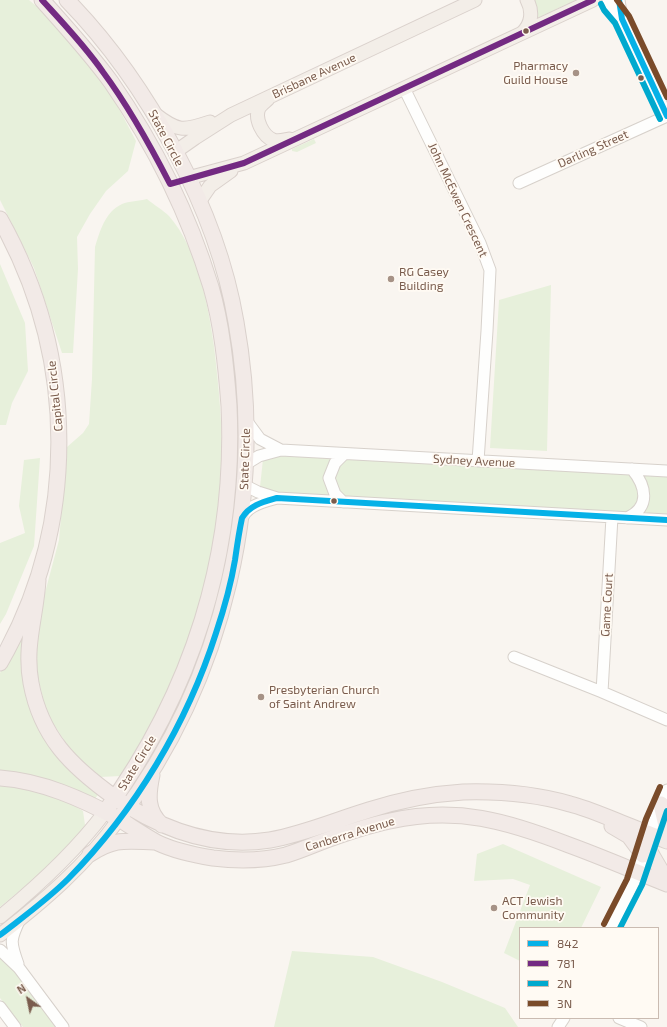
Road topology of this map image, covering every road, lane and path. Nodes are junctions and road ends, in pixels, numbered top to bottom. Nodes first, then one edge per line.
1 (42, 0) edge
2 (67, 0) edge
3 (474, 0) edge
4 (527, 0) edge
5 (593, 0) edge
6 (608, 0) edge
7 (619, 0) edge
8 (622, 18) junction
9 (521, 33) junction
10 (404, 88) junction
11 (270, 97) junction
12 (154, 113) junction
13 (231, 115) junction
14 (667, 116) edge
15 (297, 138) junction
16 (175, 152) junction
17 (159, 162) junction
18 (244, 163) junction
19 (188, 178) junction
20 (520, 183) dead end
21 (170, 184) junction
22 (199, 202) junction
23 (0, 220) edge
24 (246, 420) junction
25 (281, 450) junction
26 (344, 454) junction
27 (478, 461) junction
28 (246, 464) junction
29 (632, 469) junction
30 (667, 471) edge
31 (229, 475) junction
32 (244, 485) junction
33 (277, 498) junction
34 (343, 502) junction
35 (612, 517) junction
36 (627, 518) junction
37 (667, 520) edge
38 (241, 522) junction
39 (38, 580) junction
40 (201, 629) junction
41 (216, 633) junction
42 (514, 657) dead end
43 (0, 663) edge
44 (602, 692) junction
45 (175, 694) junction
46 (190, 700) junction
47 (667, 720) edge
48 (154, 769) junction
49 (0, 778) edge
50 (667, 790) edge
51 (116, 798) junction
52 (661, 804) junction
53 (128, 807) junction
54 (105, 812) junction
55 (594, 812) junction
56 (119, 819) junction
57 (163, 826) junction
58 (667, 830) edge
59 (667, 841) edge
60 (157, 842) junction
61 (646, 844) junction
62 (90, 854) junction
63 (637, 872) junction
64 (667, 880) edge
65 (667, 884) edge
66 (0, 916) edge
67 (20, 920) junction
68 (612, 927) edge
69 (0, 935) edge
70 (0, 950) edge
71 (19, 968) junction
72 (0, 1007) edge
73 (621, 1019) edge
74 (15, 1027) edge
75 (63, 1027) edge
76 (641, 1027) edge

1 - 17 highway, State Circle
2 - 12 highway, State Circle
3 - 11 main road, Brisbane Avenue
4 - 9 main road
5 - 9 main road
6 - 8 street
7 - 8 street
8 - 14 street
9 - 10 main road
10 - 15 main road
10 - 27 street, John McEwen Crescent
11 - 13 main road, Brisbane Avenue
11 - 15 main road
12 - 13 main road
12 - 16 highway, State Circle
13 - 16 main road, Brisbane Avenue
14 - 20 street, Darling Street
15 - 18 main road
16 - 17 highway, Brisbane Avenue
16 - 19 highway, State Circle
17 - 21 highway, State Circle
18 - 19 main road
18 - 22 main road
19 - 21 highway
19 - 22 highway, State Circle
21 - 31 highway, State Circle
22 - 24 highway, State Circle
23 - 39 highway, Capital Circle
24 - 25 street, Sydney Avenue
24 - 28 highway, State Circle
25 - 26 street, Sydney Avenue
25 - 28 street, Sydney Avenue
26 - 27 street, Sydney Avenue
26 - 34 street
27 - 29 street, Sydney Avenue
28 - 31 highway, Sydney Avenue
28 - 32 highway, State Circle
29 - 30 street, Sydney Avenue
29 - 36 street
31 - 32 highway
31 - 40 highway, State Circle
32 - 33 street
32 - 38 highway, State Circle
33 - 34 street
33 - 38 street
34 - 35 street
35 - 36 street
35 - 44 street, Game Court
36 - 37 street
38 - 41 highway, State Circle
39 - 43 highway
39 - 51 highway, Canberra Avenue
40 - 41 highway
40 - 45 highway, State Circle
41 - 46 highway, State Circle
42 - 44 street
44 - 47 street
45 - 46 highway
45 - 51 highway, State Circle
46 - 48 highway, State Circle
48 - 53 highway, State Circle
48 - 57 highway
49 - 54 highway, Canberra Avenue
50 - 52 street
51 - 53 highway, Canberra Avenue
51 - 54 highway, State Circle
52 - 58 highway
52 - 61 street
53 - 56 highway, State Circle
53 - 57 highway, Canberra Avenue
54 - 56 highway, Canberra Avenue
54 - 66 main road, State Circle
55 - 57 highway, Canberra Avenue
55 - 61 highway, Canberra Avenue
55 - 61 highway
56 - 60 highway, Canberra Avenue
56 - 62 main road, State Circle
59 - 61 highway, Canberra Avenue
60 - 62 highway
60 - 63 highway, Canberra Avenue
61 - 63 street
61 - 64 highway
62 - 67 main road, State Circle
63 - 65 highway, Canberra Avenue
63 - 68 street
67 - 69 main road, State Circle
67 - 71 street
70 - 71 street
71 - 75 street
72 - 74 street
73 - 76 street

